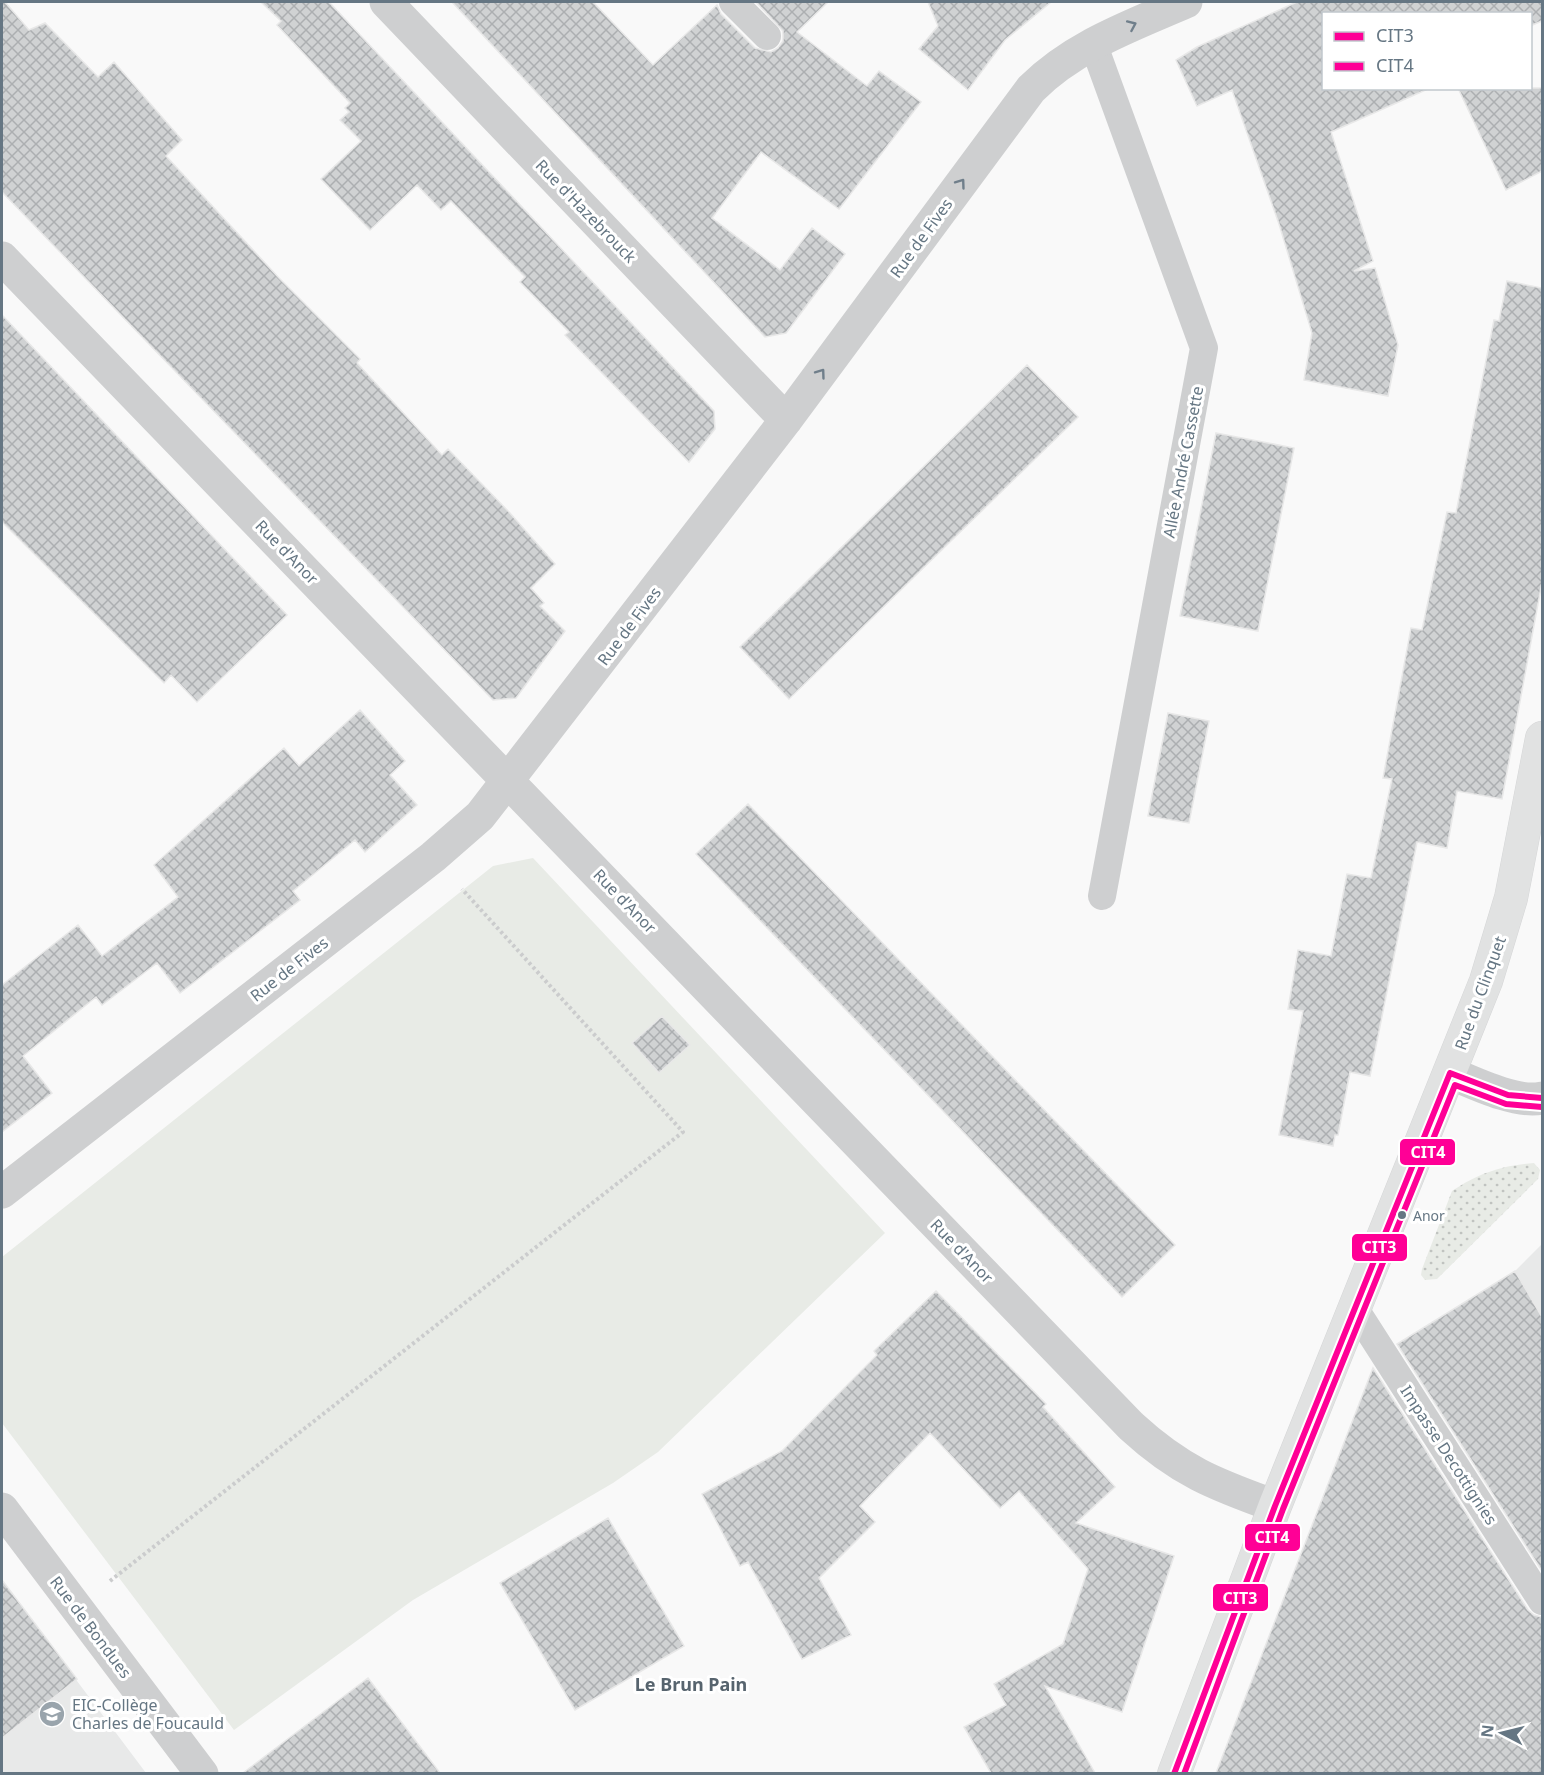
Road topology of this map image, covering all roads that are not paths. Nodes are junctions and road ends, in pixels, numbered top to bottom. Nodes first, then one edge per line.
1 (386, 2) edge
2 (733, 2) edge
3 (1186, 2) edge
4 (767, 36) dead end
5 (1093, 42) junction
6 (2, 258) edge
7 (786, 420) junction
8 (1542, 738) edge
9 (510, 781) junction
10 (1102, 896) dead end
11 (1450, 1073) junction
12 (1542, 1098) edge
13 (2, 1192) edge
14 (1355, 1309) junction
15 (1275, 1506) junction
16 (2, 1509) edge
17 (1542, 1601) edge
18 (202, 1773) edge
19 (1174, 1773) edge

1 - 7 street, Rue d'Hazebrouck
2 - 4 lane
5 -> 3 street, Rue de Fives
7 -> 5 street, Rue de Fives
5 - 10 lane, Allée André Cassette
6 - 9 street, Rue d'Anor
7 - 9 street, Rue de Fives
8 - 11 street, Rue du Clinquet
9 - 13 street, Rue de Fives
9 - 15 street, Rue d'Anor
11 - 12 street
11 - 14 street, Rue du Clinquet
14 - 15 street, Rue du Clinquet
14 - 17 lane, Impasse Decottignies
15 - 19 street, Rue du Clinquet
16 - 18 street, Rue de Bondues

